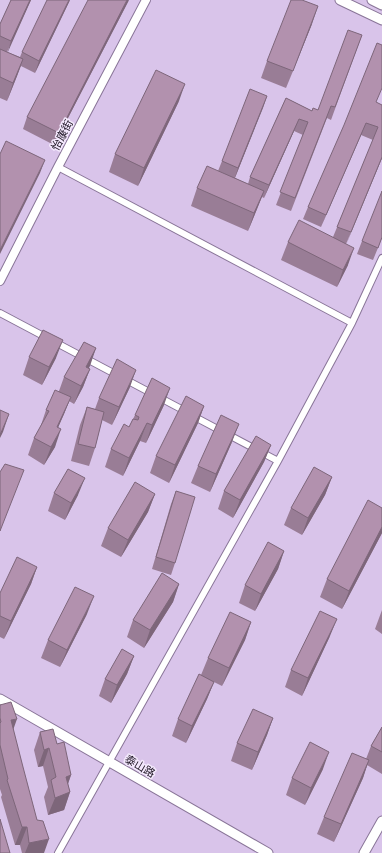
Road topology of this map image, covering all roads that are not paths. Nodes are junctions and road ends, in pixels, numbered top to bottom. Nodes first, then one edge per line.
1 (146, 0) edge
2 (340, 0) edge
3 (372, 0) edge
4 (382, 5) edge
5 (382, 20) edge
6 (58, 167) junction
7 (382, 258) edge
8 (0, 282) edge
9 (0, 312) edge
10 (352, 323) junction
11 (278, 461) junction
12 (0, 699) edge
13 (109, 762) junction
14 (382, 821) edge
15 (58, 853) edge
16 (268, 853) edge
17 (364, 853) edge

1 - 6 street, 怡康街
2 - 5 main road
3 - 4 main road
6 - 8 street, 怡康街
6 - 10 street
7 - 10 street
9 - 11 street
10 - 11 street
11 - 13 street
12 - 13 main road, 泰山路
13 - 15 street
13 - 16 main road, 泰山路
14 - 17 main road

